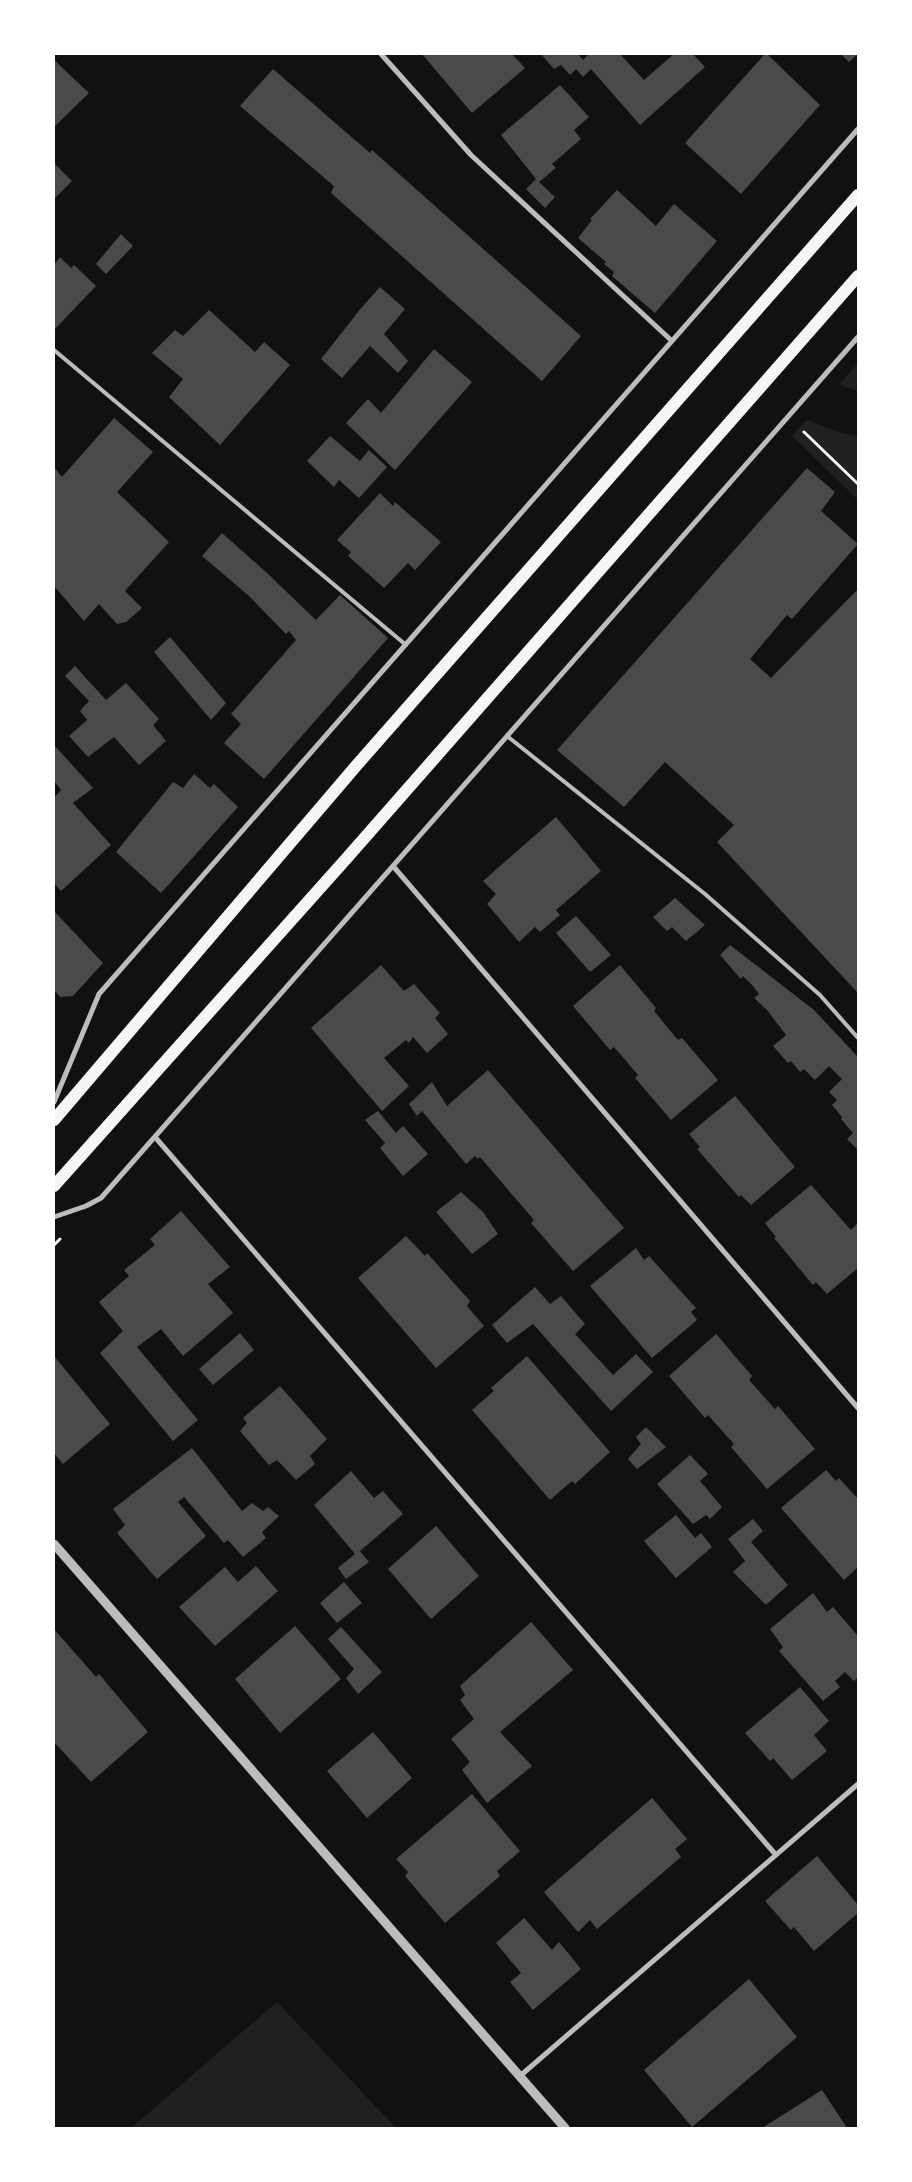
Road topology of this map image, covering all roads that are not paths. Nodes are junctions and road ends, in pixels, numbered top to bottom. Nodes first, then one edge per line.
1 (381, 54) edge
2 (858, 129) edge
3 (858, 195) edge
4 (858, 276) edge
5 (858, 337) edge
6 (672, 341) junction
7 (54, 350) edge
8 (406, 645) junction
9 (507, 736) junction
10 (393, 866) junction
11 (858, 1038) edge
12 (54, 1102) edge
13 (54, 1120) edge
14 (155, 1137) junction
15 (54, 1186) edge
16 (54, 1217) edge
17 (858, 1408) edge
18 (54, 1544) edge
19 (858, 1784) edge
20 (776, 1855) junction
21 (520, 2076) junction
22 (565, 2128) edge

1 - 6 street
2 - 6 street
3 - 13 main road
4 - 15 main road
5 - 9 street
6 - 8 street
7 - 8 lane
8 - 12 street
9 - 10 street
9 - 11 lane
10 - 14 street
10 - 17 street
14 - 16 street
14 - 20 street
18 - 21 street
19 - 20 street
20 - 21 street
21 - 22 street

